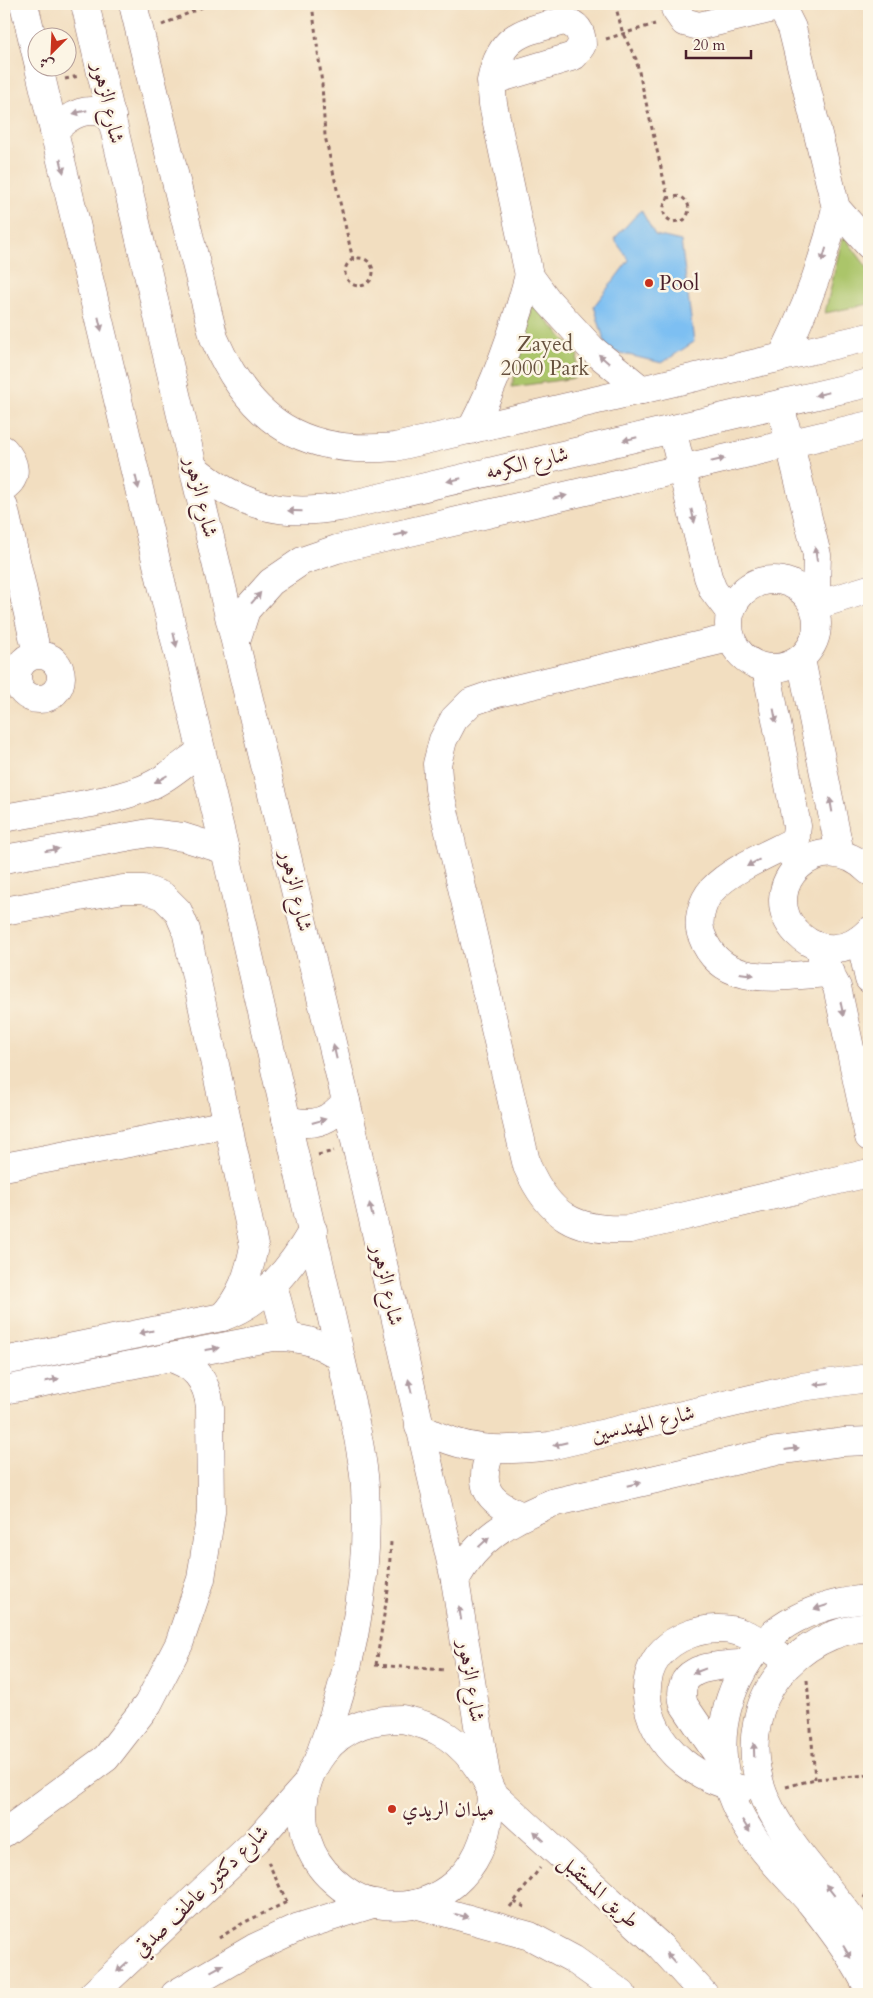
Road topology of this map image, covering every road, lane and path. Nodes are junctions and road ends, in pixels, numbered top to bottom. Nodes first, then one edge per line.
1 (24, 4) edge
2 (85, 4) edge
3 (134, 4) edge
4 (209, 4) edge
5 (312, 4) edge
6 (615, 4) edge
7 (781, 5) edge
8 (677, 10) edge
9 (30, 28) edge
10 (141, 34) junction
11 (623, 34) junction
12 (582, 45) junction
13 (78, 70) edge
14 (101, 70) junction
15 (42, 78) edge
16 (491, 81) junction
17 (112, 116) junction
18 (54, 131) junction
19 (668, 198) junction
20 (836, 208) junction
21 (869, 245) edge
22 (353, 260) junction
23 (529, 275) junction
24 (869, 337) edge
25 (782, 358) junction
26 (869, 383) edge
27 (642, 390) junction
28 (780, 404) junction
29 (869, 425) edge
30 (672, 429) junction
31 (471, 430) junction
32 (788, 444) junction
33 (4, 450) edge
34 (193, 468) junction
35 (682, 468) junction
36 (4, 487) edge
37 (4, 507) edge
38 (869, 588) edge
39 (812, 604) junction
40 (729, 611) junction
41 (730, 638) junction
42 (236, 641) junction
43 (37, 654) junction
44 (801, 658) junction
45 (766, 668) junction
46 (10, 682) edge
47 (201, 751) junction
48 (4, 818) edge
49 (796, 840) junction
50 (869, 843) edge
51 (225, 850) junction
52 (842, 854) junction
53 (4, 859) edge
54 (869, 871) edge
55 (788, 881) junction
56 (4, 911) edge
57 (867, 933) edge
58 (802, 938) junction
59 (831, 973) junction
60 (869, 979) edge
61 (346, 1101) junction
62 (286, 1119) junction
63 (228, 1124) junction
64 (869, 1137) edge
65 (356, 1144) junction
66 (296, 1162) junction
67 (4, 1167) edge
68 (869, 1173) edge
69 (313, 1230) junction
70 (273, 1284) junction
71 (222, 1317) junction
72 (175, 1326) junction
73 (287, 1337) junction
74 (175, 1355) junction
75 (340, 1357) junction
76 (4, 1361) edge
77 (869, 1378) edge
78 (4, 1380) edge
79 (4, 1391) edge
80 (419, 1427) junction
81 (869, 1441) edge
82 (491, 1450) junction
83 (522, 1516) junction
84 (455, 1580) junction
85 (869, 1600) edge
86 (869, 1627) edge
87 (754, 1654) junction
88 (797, 1655) junction
89 (349, 1663) junction
90 (470, 1672) junction
91 (319, 1757) junction
92 (724, 1773) junction
93 (869, 1775) edge
94 (815, 1779) junction
95 (306, 1785) junction
96 (489, 1787) junction
97 (762, 1794) junction
98 (4, 1833) edge
99 (257, 1840) junction
100 (554, 1850) junction
101 (376, 1904) junction
102 (415, 1904) junction
103 (496, 1925) junction
104 (299, 1927) junction
105 (869, 1943) edge
106 (869, 1990) edge
107 (93, 1994) edge
108 (175, 1994) edge
109 (622, 1994) edge
110 (704, 1994) edge

1 - 9 street
2 - 14 street, شارع الزهور
3 - 10 street
4 - 10 path
5 - 22 path
6 - 11 path
7 - 8 street
7 - 20 street
8 - 11 path
10 - 31 street
11 - 12 path
11 - 19 path
12 - 16 street
12 - 16 street
13 - 14 path
14 - 17 street, شارع الزهور
15 - 18 street
16 - 23 street
17 -> 18 street
17 - 34 street, شارع الزهور
18 -> 47 street
19 - 19 path
20 - 21 street
20 -> 25 street
22 - 22 path
27 -> 23 street
23 - 31 street
24 - 25 street
25 - 27 street
26 -> 28 street, شارع الكرمه
27 - 31 street
28 - 30 street, شارع الكرمه
28 - 32 street
29 - 32 street, شارع الكرمه
30 -> 34 street, شارع الكرمه
30 - 35 street
35 -> 32 street, شارع الكرمه
39 -> 32 street
33 - 36 street
34 - 42 street, شارع الزهور
35 -> 40 street
42 -> 35 street, شارع الكرمه
37 - 43 street
38 - 39 street
39 - 40 street
39 - 44 street
40 - 41 street
41 - 45 street
41 - 68 street
61 -> 42 street, شارع الزهور
43 - 46 street
43 - 46 street
44 - 45 street
52 -> 44 street
45 -> 49 street
47 -> 48 street
47 - 51 street
49 - 55 street
49 -> 59 street
50 - 52 street
53 -> 51 street
51 - 62 street
52 - 54 street
52 - 55 street
55 - 58 street
56 - 63 street
57 - 58 street
57 - 60 street
58 - 59 street
59 -> 64 street
62 -> 61 street
61 - 65 street, شارع الزهور
62 - 66 street
63 - 67 street
63 - 71 street
65 - 66 path
80 -> 65 street, شارع الزهور
66 - 69 street
69 - 70 street
69 - 75 street
70 - 71 street
70 - 73 street
71 - 72 street
72 - 74 street
72 -> 76 street
74 -> 73 street
73 - 75 street
79 -> 74 street
74 - 98 street
75 - 89 street
77 -> 82 street, شارع المهندسين
78 - 79 street
80 - 82 street, شارع المهندسين
80 - 84 street, شارع الزهور
83 -> 81 street
82 - 83 street
84 -> 83 street
90 -> 84 street, شارع الزهور
85 -> 87 street
86 - 88 street
87 - 88 street
87 - 92 street
87 -> 92 street
87 - 92 street
88 - 94 path
97 -> 88 street
89 - 90 path
89 - 91 street
90 - 96 street, شارع الزهور
91 - 95 street
91 - 96 street, طريق المستقبل
92 - 97 street
92 -> 106 street
93 - 94 path
94 - 97 path
95 - 99 street, شارع دكتور عاطف صدقي
95 - 101 street
100 -> 96 street, طريق المستقبل
96 - 102 street, شارع الزهور
105 -> 97 street
99 - 104 path
99 -> 107 street, شارع دكتور عاطف صدقي
100 - 103 path
110 -> 100 street, طريق المستقبل
101 - 102 street
101 - 104 street
102 -> 103 street
103 - 109 street
108 -> 104 street

